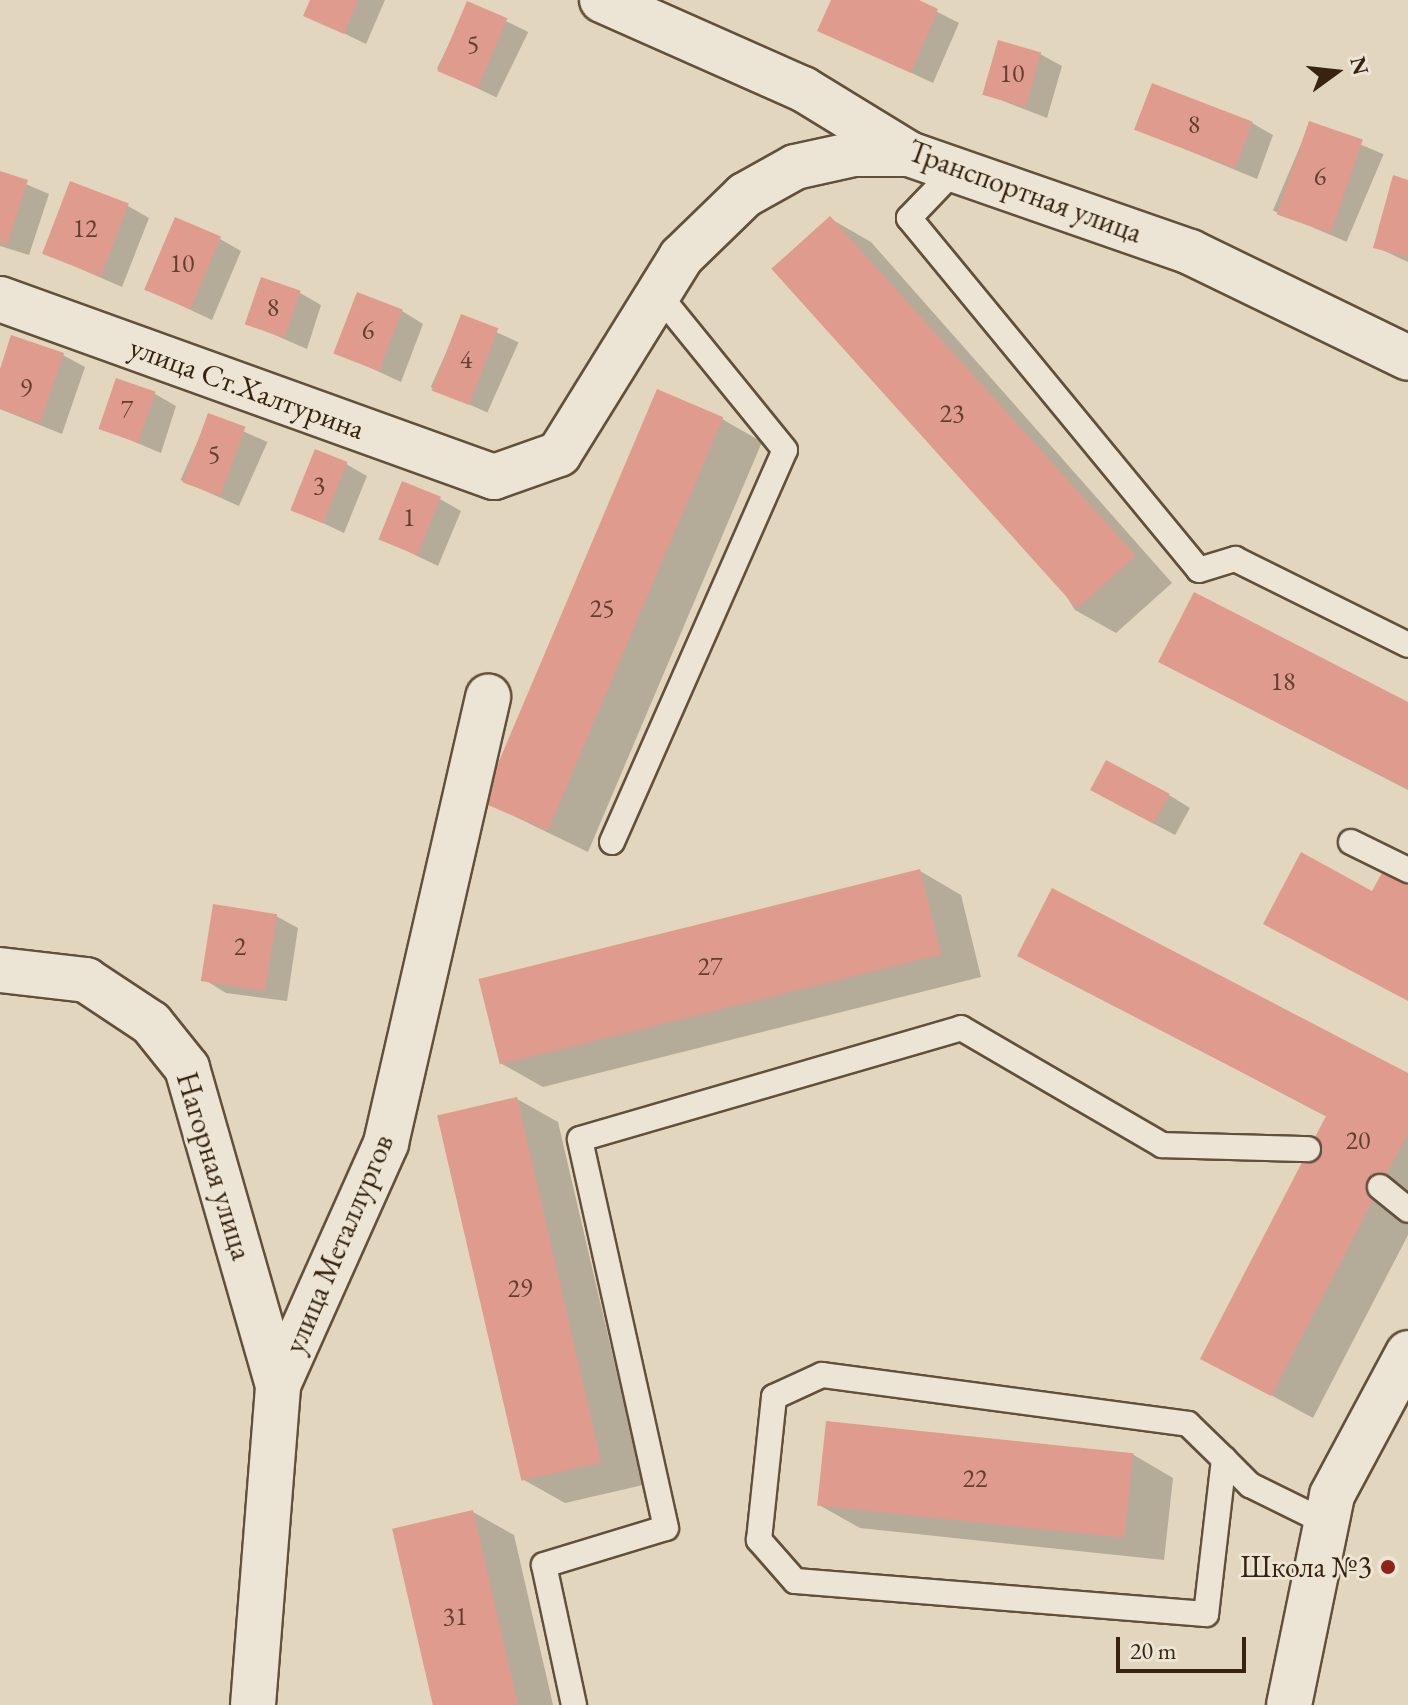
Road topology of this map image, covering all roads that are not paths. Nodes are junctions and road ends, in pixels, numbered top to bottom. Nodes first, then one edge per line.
1 (602, 0) edge
2 (909, 154) junction
3 (956, 169) junction
4 (660, 296) junction
5 (0, 299) edge
6 (1408, 358) edge
7 (1408, 645) edge
8 (488, 696) dead end
9 (612, 842) dead end
10 (1351, 842) dead end
11 (1408, 870) edge
12 (0, 970) edge
13 (1308, 1149) dead end
14 (1380, 1187) dead end
15 (1408, 1210) edge
16 (1408, 1353) edge
17 (278, 1385) junction
18 (1224, 1459) junction
19 (1327, 1523) junction
20 (253, 1705) edge
21 (574, 1705) edge
22 (1289, 1705) edge

1 - 2 street, Транспортная улица
2 - 3 street, Транспортная улица
2 - 4 street
3 - 6 street, Транспортная улица
3 - 7 lane
4 - 5 street, улица Ст.Халтурина
4 - 9 lane
8 - 17 street, улица Металлургов
10 - 11 lane
12 - 17 street, Нагорная улица
13 - 21 lane
14 - 15 lane
16 - 19 street
17 - 20 street, улица Металлургов
18 - 18 lane
18 - 19 lane
19 - 22 street

